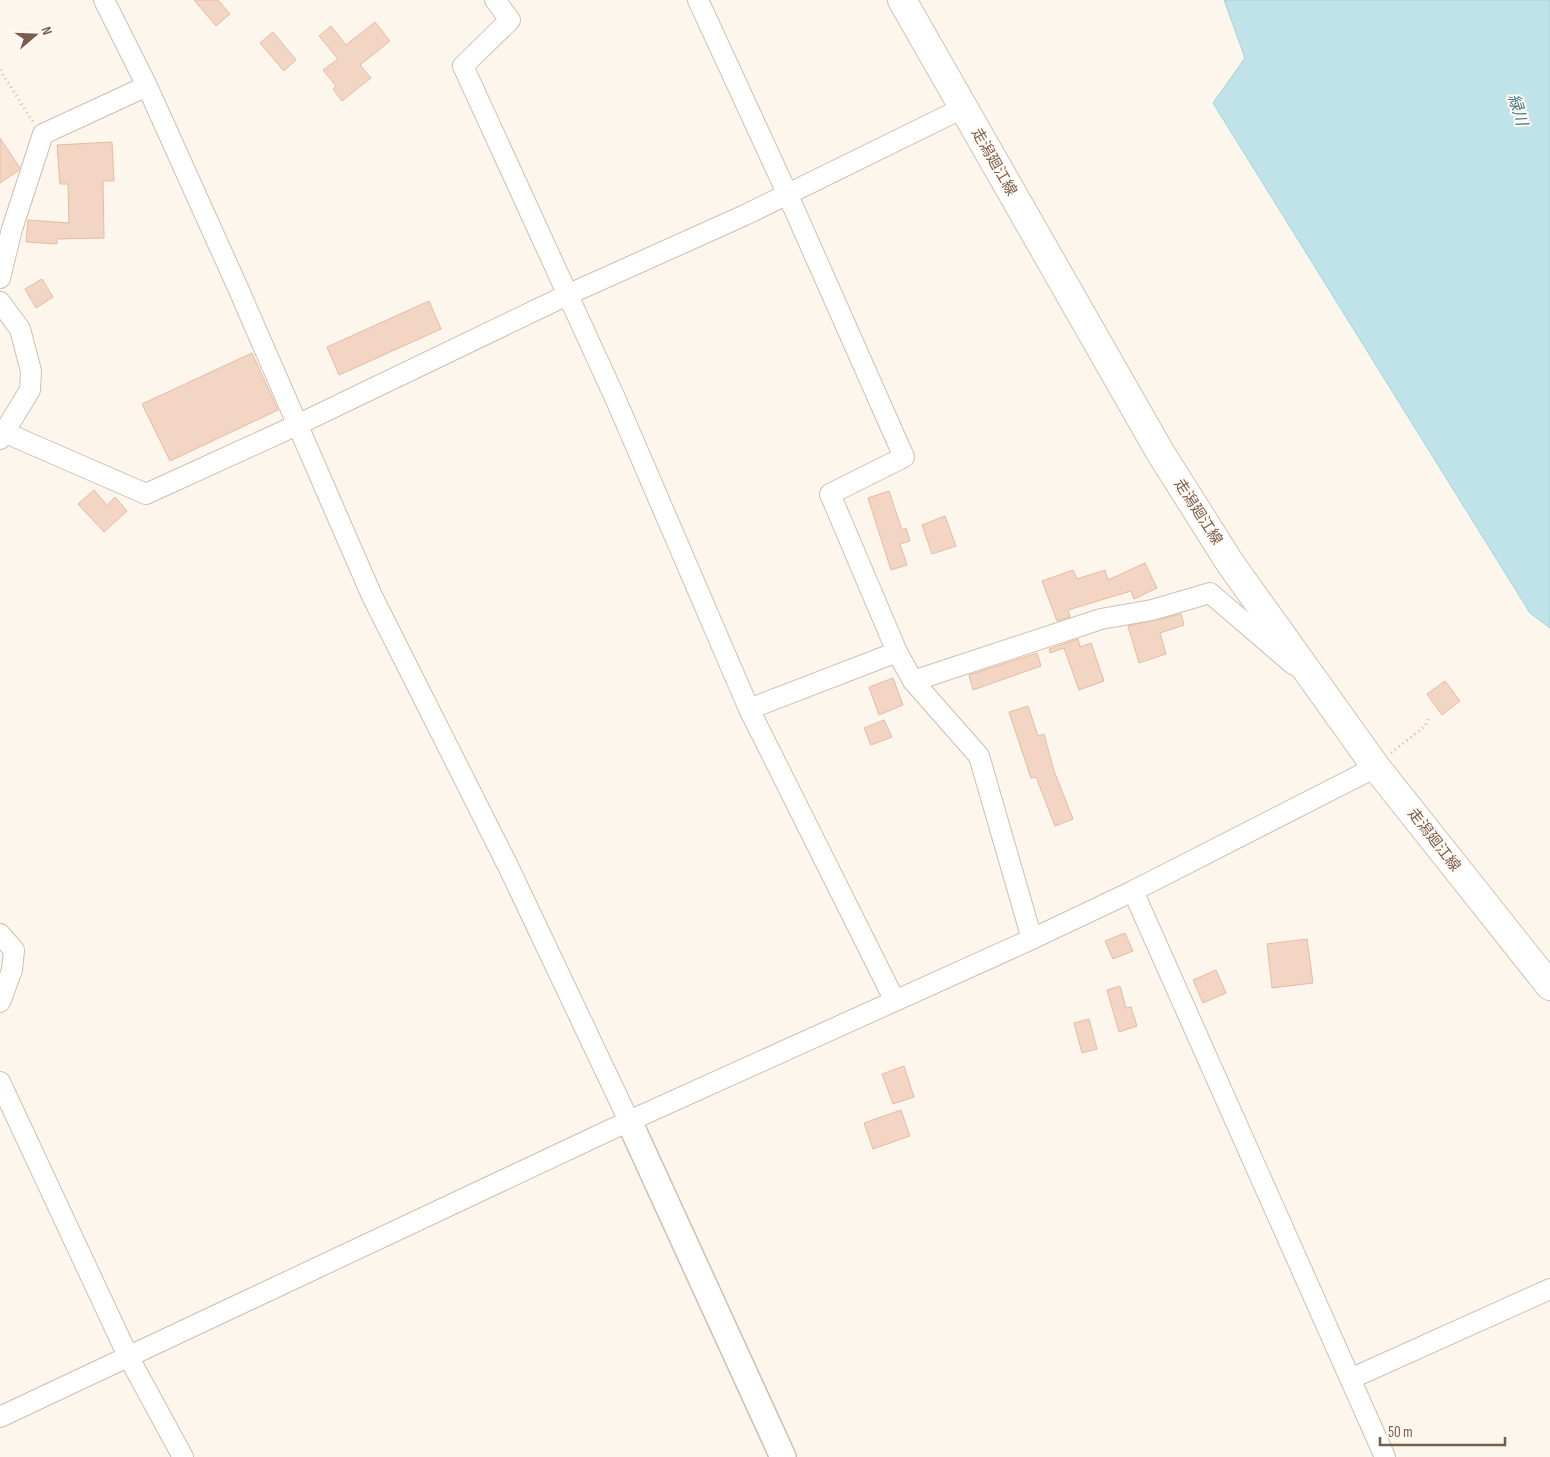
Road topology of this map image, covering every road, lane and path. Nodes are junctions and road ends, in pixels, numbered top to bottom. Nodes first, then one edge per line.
1 (104, 0) edge
2 (495, 0) edge
3 (698, 0) edge
4 (902, 0) edge
5 (0, 70) edge
6 (147, 86) junction
7 (963, 108) junction
8 (43, 134) junction
9 (787, 193) junction
10 (0, 278) edge
11 (567, 295) junction
12 (0, 302) edge
13 (297, 425) junction
14 (3, 436) edge
15 (898, 652) junction
16 (913, 681) junction
17 (1314, 682) junction
18 (749, 709) junction
19 (1429, 718) dead end
20 (1376, 767) junction
21 (1134, 891) junction
22 (0, 934) edge
23 (1032, 939) junction
24 (1550, 986) edge
25 (895, 1001) junction
26 (0, 1002) edge
27 (0, 1082) edge
28 (629, 1121) junction
29 (1550, 1289) edge
30 (128, 1356) junction
31 (1350, 1379) junction
32 (0, 1417) edge
33 (183, 1457) edge
34 (783, 1457) edge
35 (1384, 1457) edge

1 - 6 street
2 - 11 street
3 - 9 street
4 - 7 main road, 走潟廻江線
5 - 8 path
6 - 8 street
6 - 13 street
7 - 9 street
7 - 17 main road, 走潟廻江線
8 - 10 street
9 - 11 street
9 - 15 street
11 - 13 street
11 - 18 street
12 - 14 street
13 - 14 street
13 - 28 street
15 - 16 street
15 - 18 street
16 - 17 street
16 - 23 street
17 - 20 main road, 走潟廻江線
18 - 25 street
19 - 20 path
20 - 21 street
20 - 24 main road, 走潟廻江線
21 - 23 street
21 - 31 street
22 - 26 street
23 - 25 street
25 - 28 street
27 - 30 street
28 - 30 street
28 - 34 street
29 - 31 street
30 - 32 street
30 - 33 street
31 - 35 street

